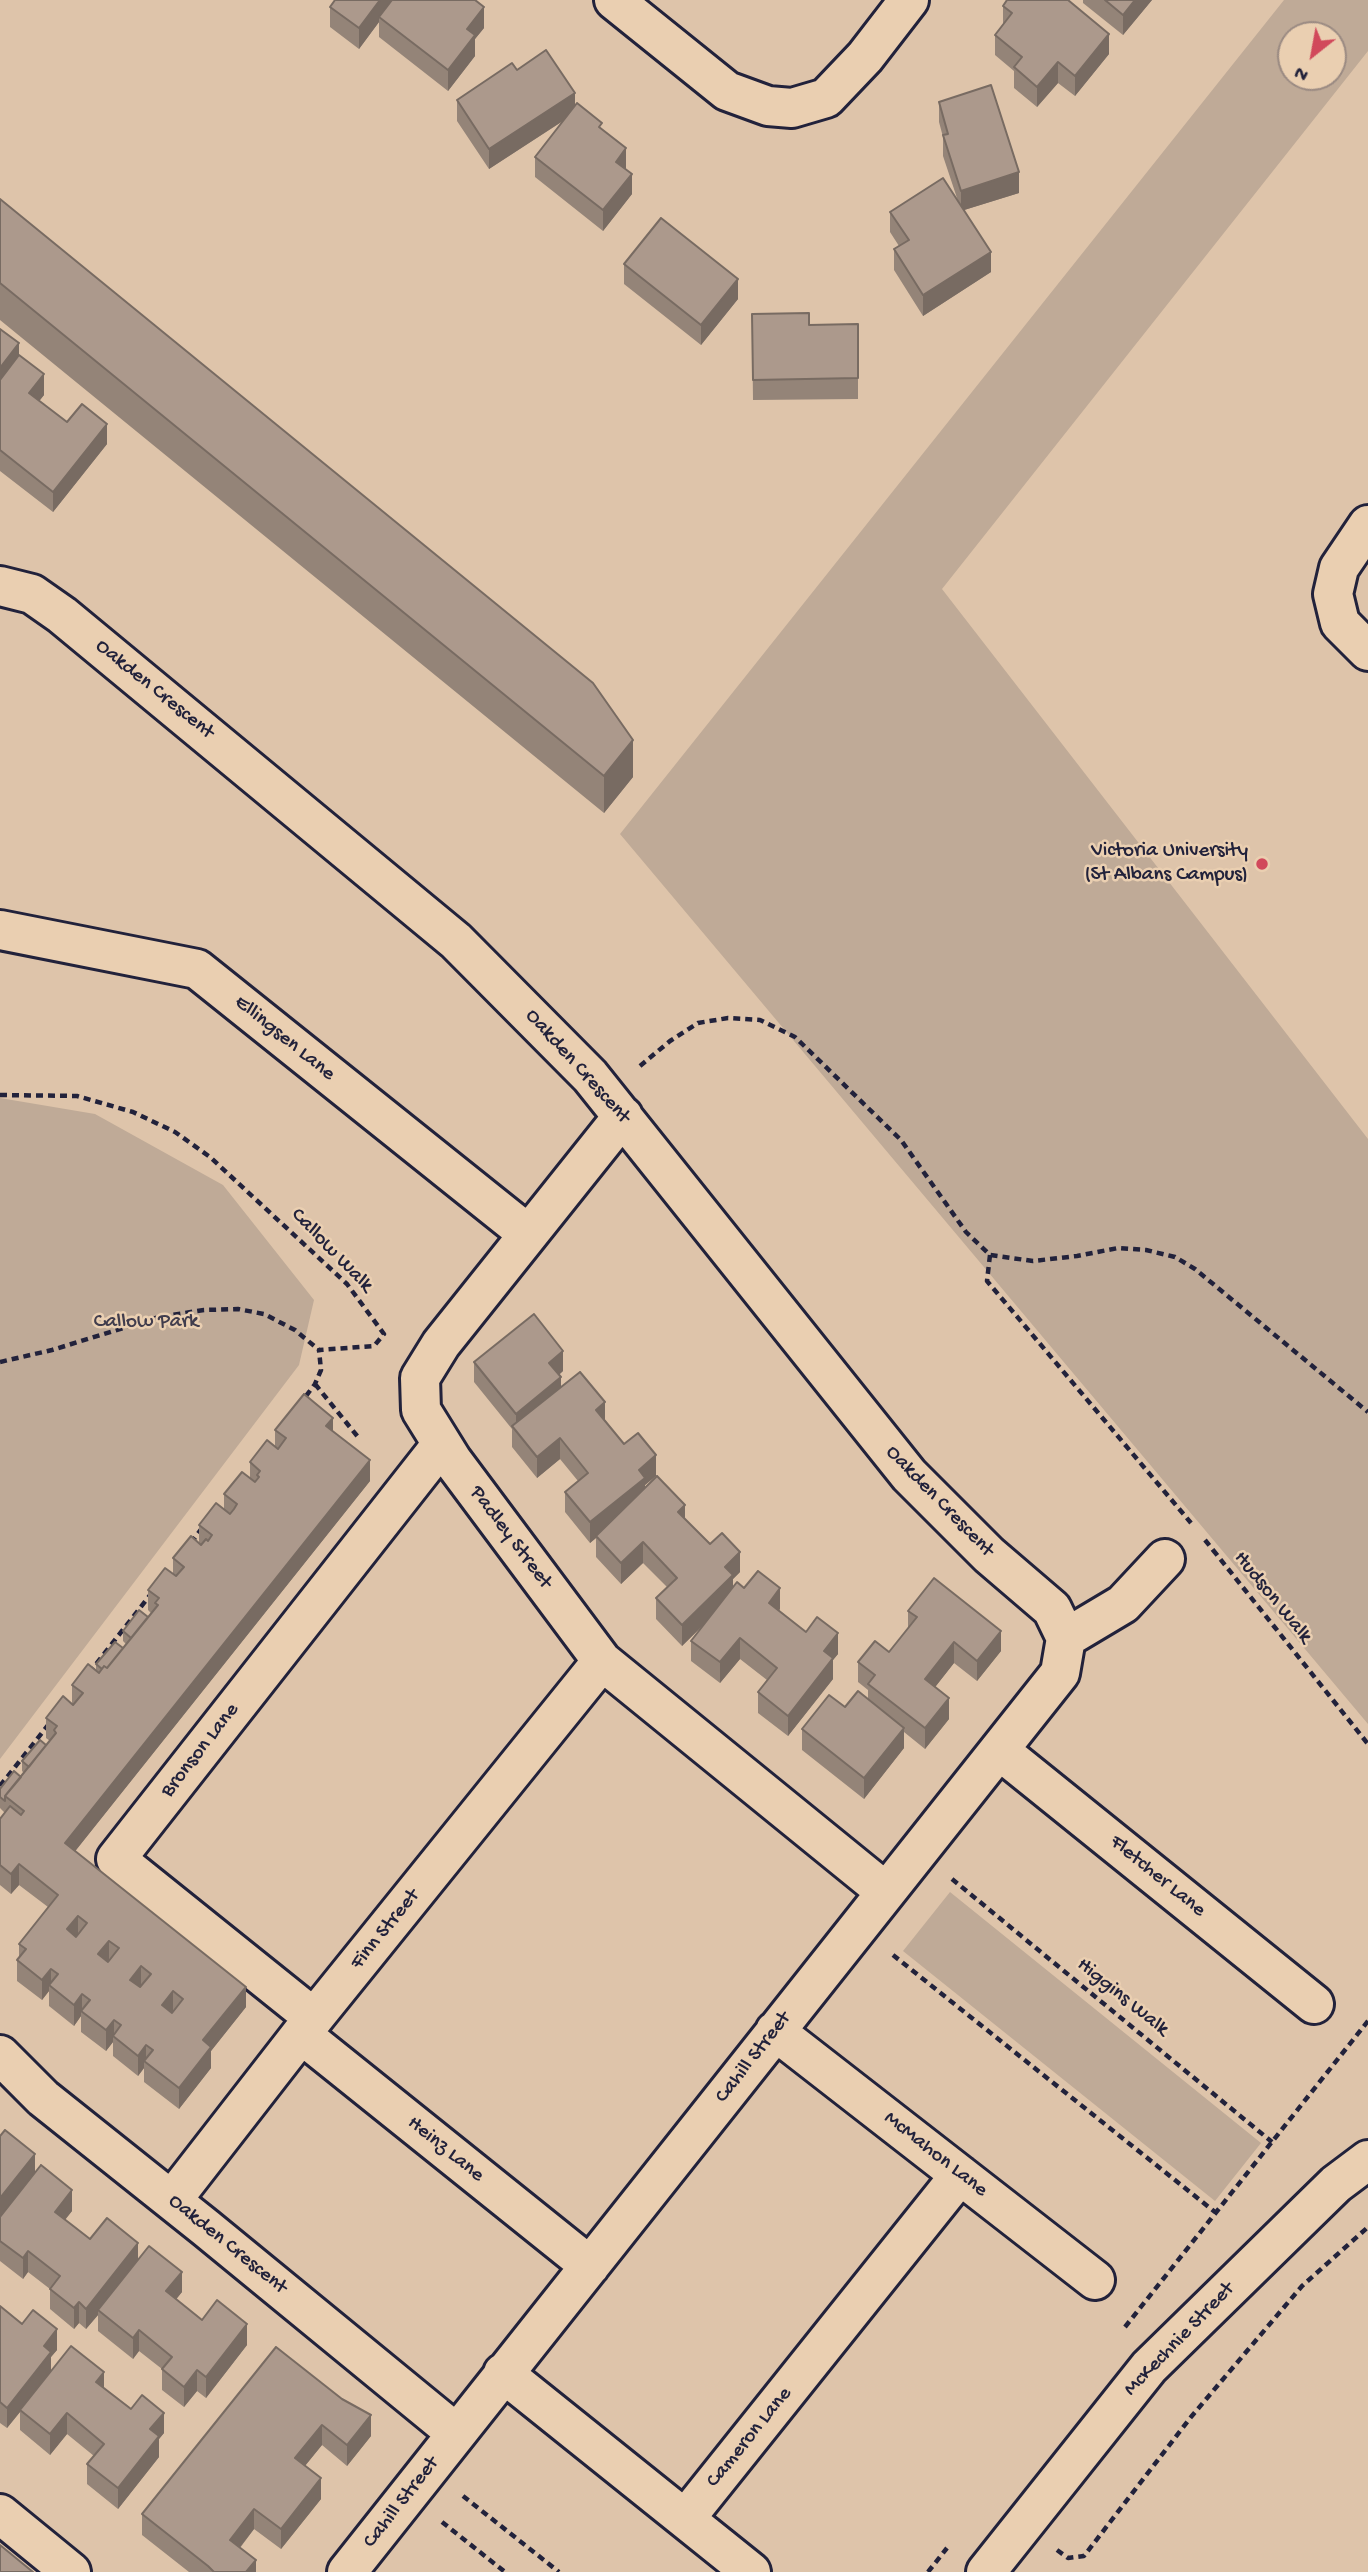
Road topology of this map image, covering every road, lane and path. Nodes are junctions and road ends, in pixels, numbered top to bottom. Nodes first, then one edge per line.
1 (614, 0) edge
2 (909, 0) edge
3 (1368, 526) edge
4 (0, 586) edge
5 (1368, 651) edge
6 (0, 930) edge
7 (640, 1066) dead end
8 (0, 1095) edge
9 (623, 1116) junction
10 (528, 1234) junction
11 (990, 1255) junction
12 (319, 1350) junction
13 (0, 1362) edge
14 (315, 1384) junction
15 (300, 1404) edge
16 (1368, 1412) edge
17 (358, 1437) dead end
18 (442, 1444) junction
19 (205, 1524) edge
20 (1196, 1529) dead end
21 (1205, 1539) dead end
22 (188, 1546) edge
23 (1213, 1550) junction
24 (1165, 1559) dead end
25 (1206, 1560) dead end
26 (154, 1590) edge
27 (1066, 1638) junction
28 (602, 1661) junction
29 (86, 1677) edge
30 (51, 1721) edge
31 (1368, 1744) edge
32 (999, 1750) junction
33 (0, 1786) edge
34 (953, 1879) dead end
35 (886, 1892) junction
36 (893, 1955) dead end
37 (1314, 2004) dead end
38 (1368, 2021) edge
39 (308, 2026) junction
40 (775, 2031) junction
41 (0, 2055) edge
42 (1272, 2142) junction
43 (1368, 2160) edge
44 (960, 2175) junction
45 (172, 2200) junction
46 (1216, 2213) junction
47 (590, 2266) junction
48 (1094, 2280) dead end
49 (1119, 2334) dead end
50 (503, 2373) junction
51 (456, 2433) junction
52 (463, 2496) dead end
53 (0, 2515) edge
54 (685, 2519) junction
55 (442, 2522) dead end
56 (71, 2572) edge
57 (347, 2572) edge
58 (505, 2572) edge
59 (559, 2572) edge
60 (751, 2572) edge
61 (986, 2572) edge

1 - 2 street
3 - 5 street
4 - 9 street, Oakden Crescent
6 - 10 street, Ellingsen Lane
7 - 11 path
8 - 12 path, Callow Walk
9 - 10 street, Padley Street
9 - 27 street, Oakden Crescent
10 - 18 street, Padley Street
11 - 16 path
11 - 20 path
12 - 13 path
12 - 14 path
14 - 15 path
14 - 17 path
18 - 28 street, Padley Street
18 - 39 street, Bronson Lane
19 - 22 path
21 - 23 path
23 - 25 path, Hudson Walk
23 - 31 path, Hudson Walk
24 - 27 street
26 - 29 path
27 - 32 street, Cahill Street
28 - 35 street, Padley Street
28 - 39 street, Finn Street
30 - 33 path
32 - 35 street, Cahill Street
32 - 37 street, Fletcher Lane
34 - 42 path, Higgins Walk
35 - 40 street, Cahill Street
36 - 46 path
38 - 42 path
39 - 45 street, Finn Street
39 - 47 street, Heinz Lane
40 - 44 street, McMahon Lane
40 - 47 street, Cahill Street
41 - 45 street, Oakden Crescent
42 - 46 path
43 - 61 street, McKechnie Street
44 - 48 street, McMahon Lane
44 - 54 street, Cameron Lane
45 - 51 street, Oakden Crescent
46 - 49 path
47 - 50 street, Cahill Street
50 - 51 street, Cahill Street
50 - 54 street
51 - 57 street, Cahill Street
52 - 59 path
53 - 56 street
54 - 60 street
55 - 58 path

